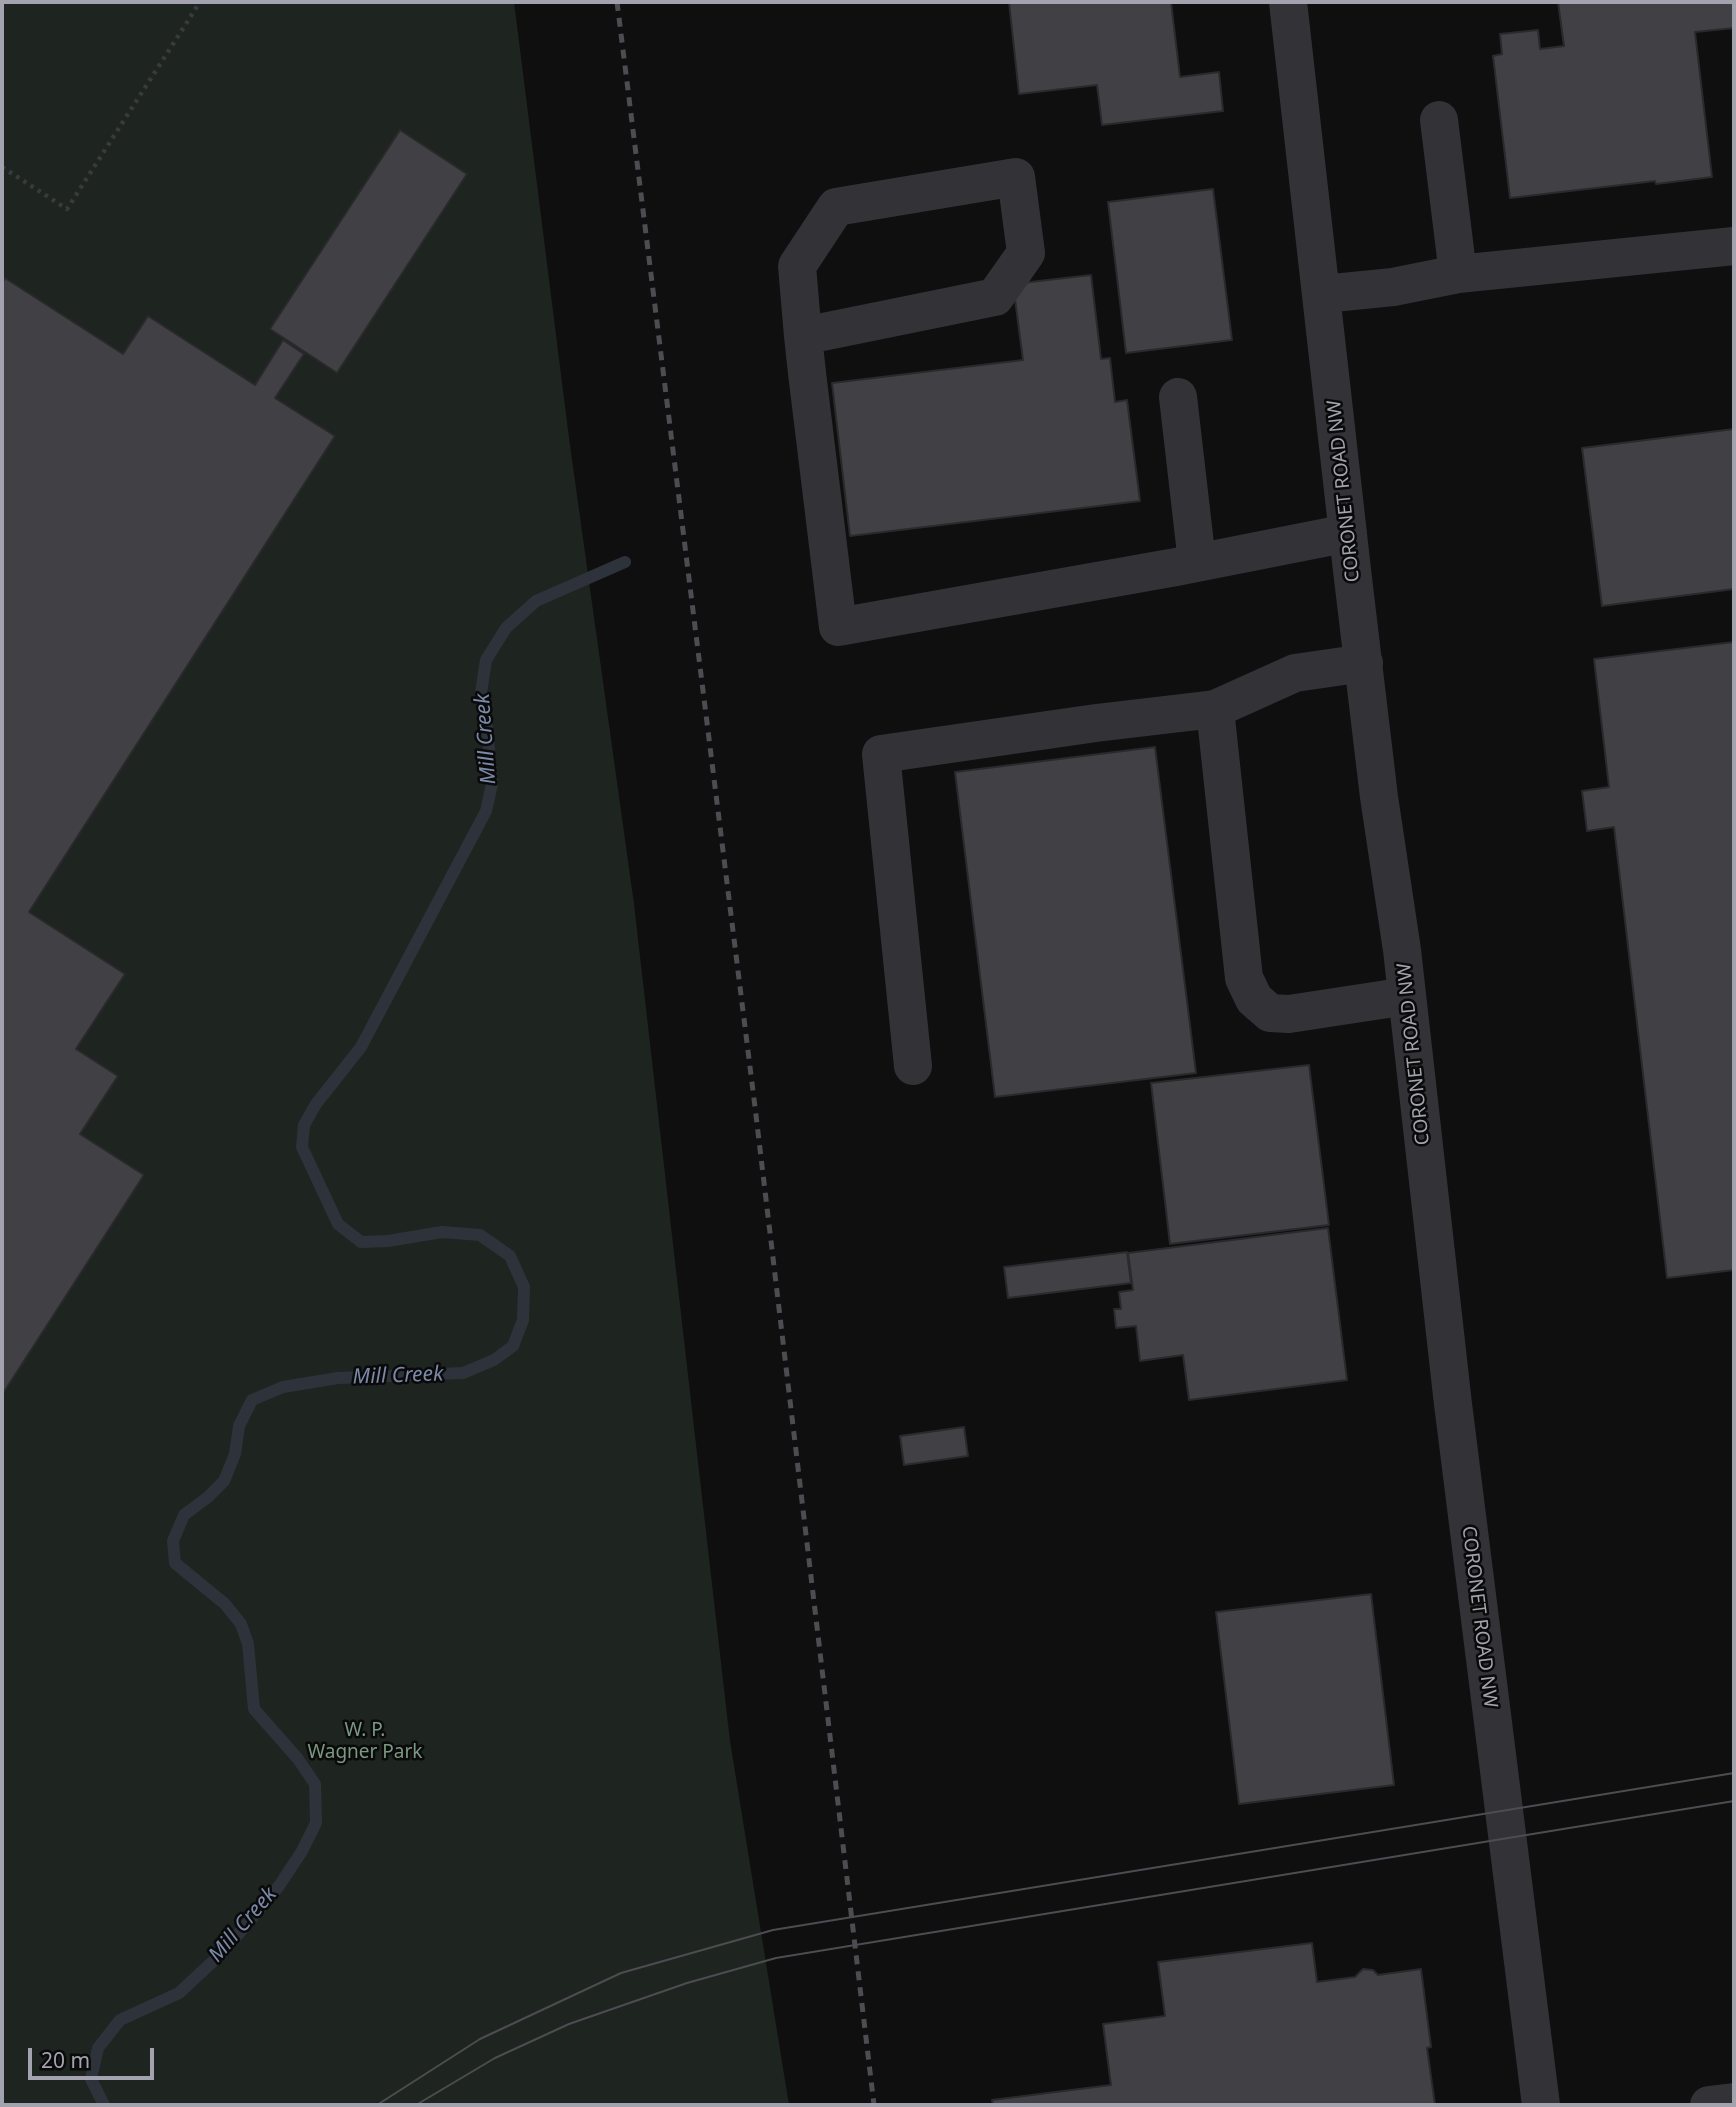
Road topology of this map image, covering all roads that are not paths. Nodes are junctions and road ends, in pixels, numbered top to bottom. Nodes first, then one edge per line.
1 (1288, 2) edge
2 (1439, 120) dead end
3 (1734, 246) edge
4 (1458, 274) junction
5 (1323, 294) junction
6 (803, 336) junction
7 (1178, 397) dead end
8 (1348, 533) junction
9 (1197, 562) junction
10 (1364, 663) junction
11 (1215, 709) junction
12 (1407, 996) junction
13 (913, 1066) dead end
14 (1734, 2102) edge
15 (1541, 2105) edge
16 (1709, 2105) edge

1 - 5 street, CORONET ROAD NW
2 - 4 street
3 - 4 street
4 - 5 street
5 - 8 street, CORONET ROAD NW
6 - 6 street
6 - 9 street
7 - 9 street
8 - 9 street
8 - 10 street, CORONET ROAD NW
10 - 11 street
10 - 12 street, CORONET ROAD NW
11 - 12 street
11 - 13 street
12 - 15 street, CORONET ROAD NW
14 - 16 street

